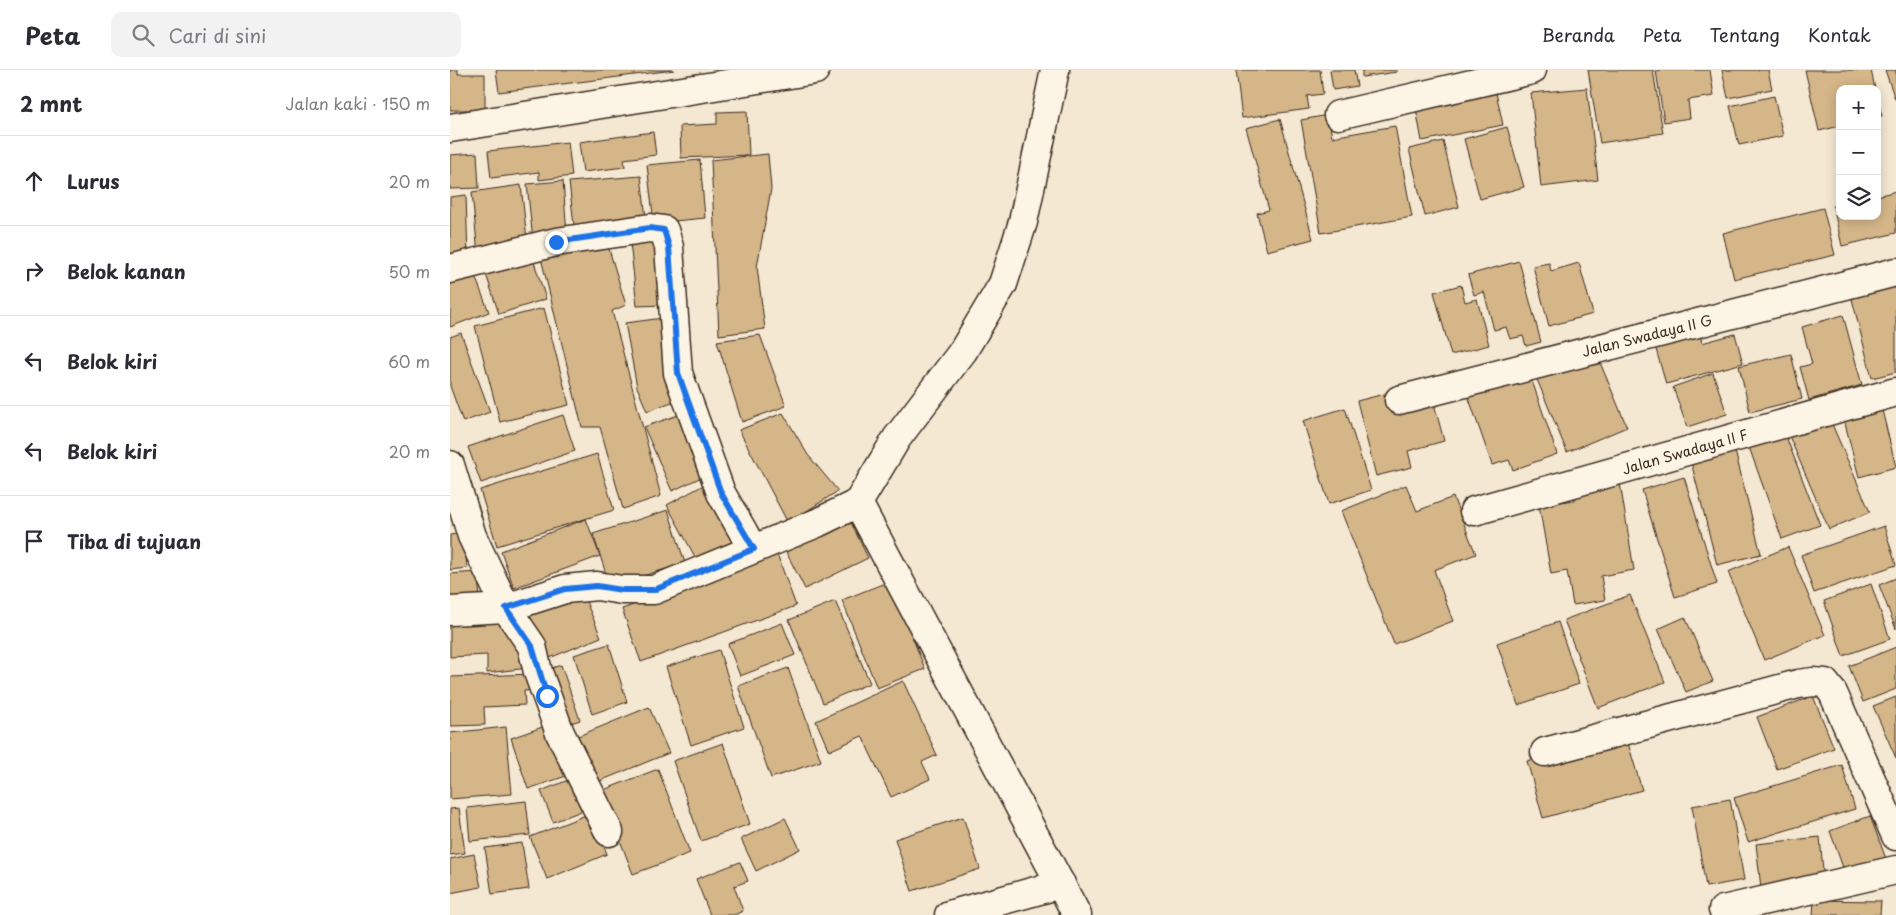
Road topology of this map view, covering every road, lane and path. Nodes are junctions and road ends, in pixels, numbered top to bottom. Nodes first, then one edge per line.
1 (815, 70) edge
2 (1055, 70) edge
3 (1532, 70) edge
4 (1505, 73) edge
5 (1338, 115) dead end
6 (450, 128) edge
7 (450, 269) edge
8 (1896, 272) edge
9 (1896, 392) edge
10 (1399, 400) dead end
11 (450, 465) edge
12 (858, 503) junction
13 (1474, 511) dead end
14 (754, 549) junction
15 (506, 608) junction
16 (450, 611) edge
17 (1545, 752) dead end
18 (608, 832) dead end
19 (1896, 836) edge
20 (1896, 870) edge
21 (1061, 884) junction
22 (1723, 910) dead end
23 (949, 915) edge
24 (1077, 915) edge

1 - 6 street
2 - 12 street
3 - 4 street
4 - 5 street
7 - 14 street
8 - 10 street, Jalan Swadaya II G
9 - 13 street, Jalan Swadaya II F
11 - 15 street
12 - 14 street
12 - 21 street
14 - 15 street
15 - 16 street
15 - 18 street
17 - 19 street
20 - 22 street
21 - 23 street
21 - 24 street

